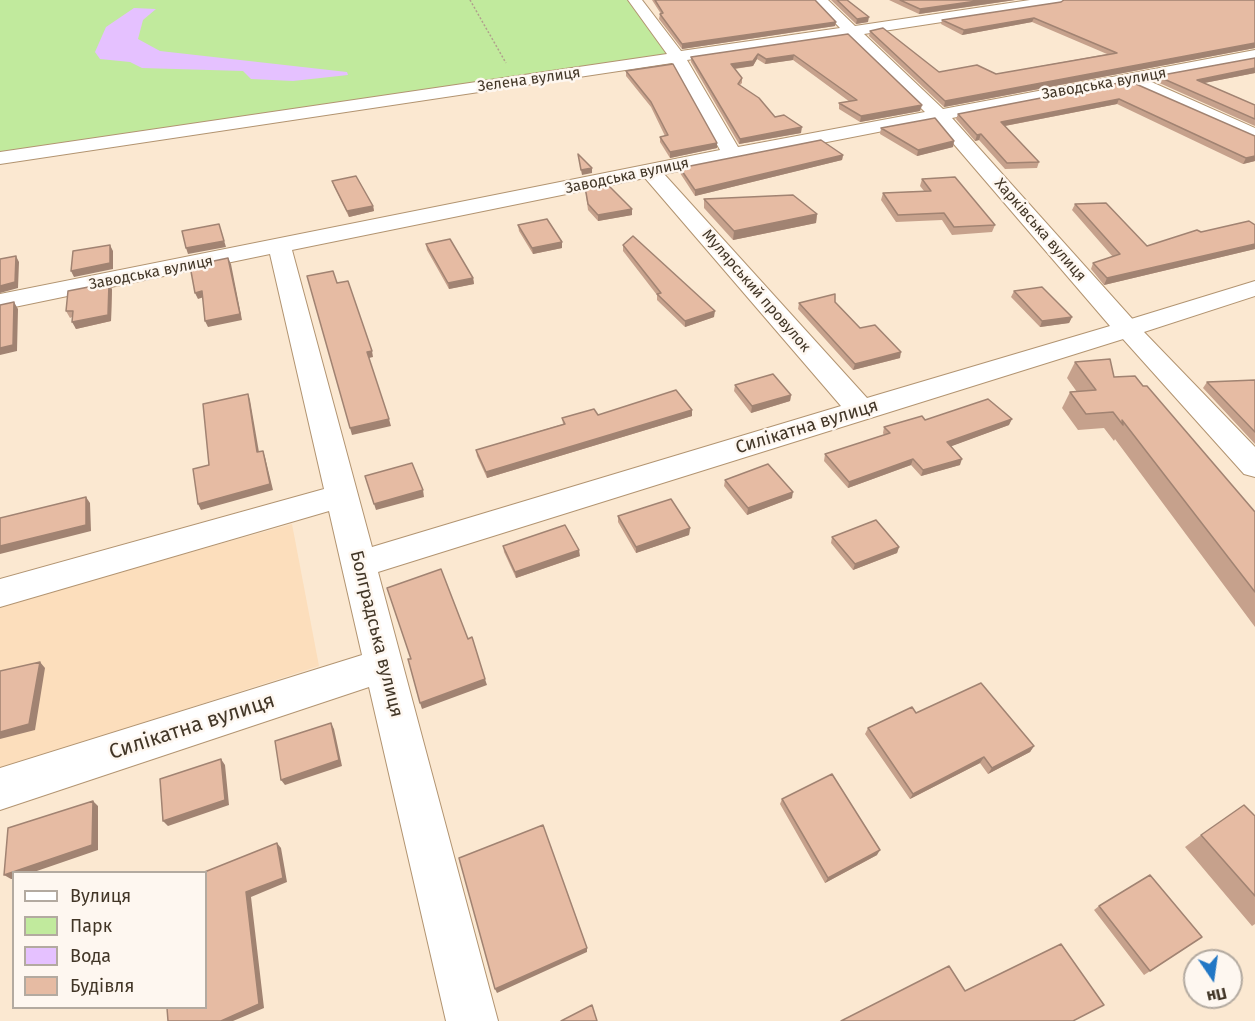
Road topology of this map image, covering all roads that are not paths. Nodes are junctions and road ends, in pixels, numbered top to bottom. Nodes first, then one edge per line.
1 (635, 0) edge
2 (820, 0) edge
3 (1059, 0) edge
4 (852, 32) junction
5 (1255, 55) edge
6 (678, 58) junction
7 (1131, 80) junction
8 (938, 114) junction
9 (1255, 135) edge
10 (732, 154) junction
11 (0, 158) edge
12 (650, 171) junction
13 (280, 247) junction
14 (1255, 288) edge
15 (0, 302) edge
16 (1127, 329) junction
17 (861, 410) junction
18 (1255, 466) edge
19 (342, 496) junction
20 (359, 564) junction
21 (0, 593) edge
22 (384, 665) junction
23 (0, 789) edge
24 (472, 1021) edge

1 - 6 street
2 - 4 street, Харківська вулиця
3 - 4 street, Зелена вулиця
4 - 6 street, Зелена вулиця
4 - 8 street, Харківська вулиця
5 - 7 street, Заводська вулиця
6 - 10 street
6 - 11 street, Зелена вулиця
7 - 8 street, Заводська вулиця
7 - 9 street
8 - 10 street, Заводська вулиця
8 - 16 street, Харківська вулиця
10 - 12 street, Заводська вулиця
12 - 13 street, Заводська вулиця
12 - 17 street, Мулярський провулок
13 - 15 street, Заводська вулиця
13 - 19 street, Болградська вулиця
14 - 16 street, Силікатна вулиця
16 - 17 street, Силікатна вулиця
16 - 18 street, Харківська вулиця
17 - 20 street, Силікатна вулиця
19 - 20 street, Болградська вулиця
19 - 21 street
20 - 22 street, Болградська вулиця
22 - 23 street, Силікатна вулиця
22 - 24 street, Болградська вулиця

